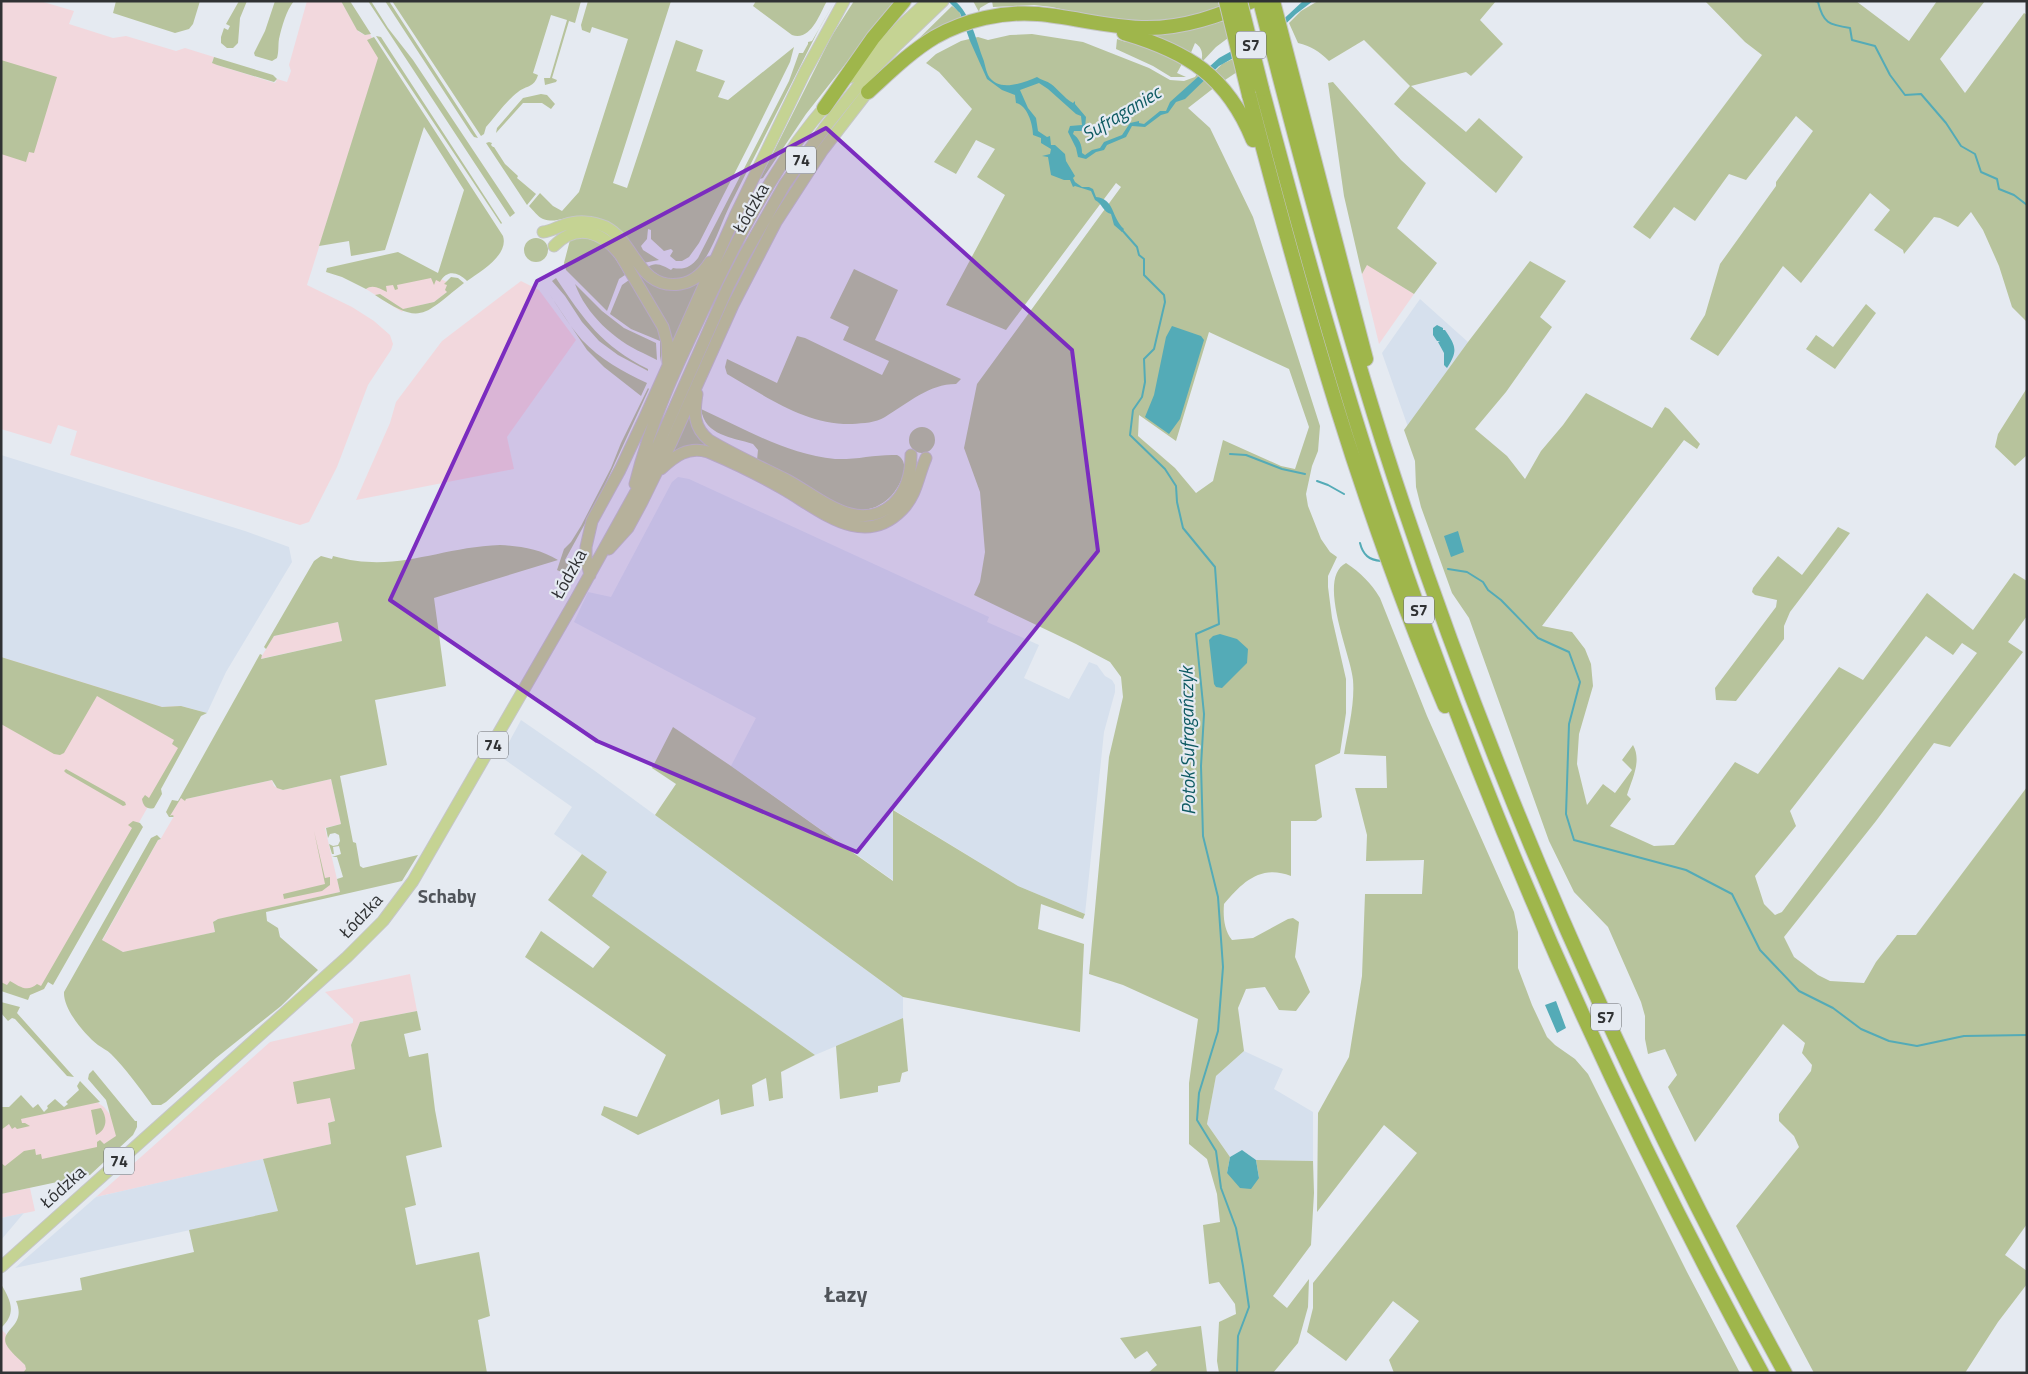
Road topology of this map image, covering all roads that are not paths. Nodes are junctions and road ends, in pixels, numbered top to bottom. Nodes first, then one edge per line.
1 (844, 1) edge
2 (904, 1) edge
3 (928, 1) edge
4 (1226, 1) edge
5 (1240, 1) edge
6 (1252, 1) edge
7 (1260, 1) edge
8 (1273, 1) edge
9 (1277, 1) edge
10 (943, 2) edge
11 (1087, 22) junction
12 (1280, 24) junction
13 (1287, 78) junction
14 (868, 92) junction
15 (1256, 92) junction
16 (824, 108) junction
17 (1274, 191) junction
18 (543, 232) dead end
19 (554, 246) dead end
20 (721, 246) junction
21 (625, 253) junction
22 (668, 364) junction
23 (699, 380) junction
24 (911, 455) dead end
25 (926, 458) dead end
26 (743, 463) junction
27 (657, 471) junction
28 (763, 473) junction
29 (632, 496) junction
30 (597, 561) junction
31 (590, 574) junction
32 (1503, 828) junction
33 (1, 1267) edge
34 (1762, 1373) edge
35 (1785, 1373) edge

1 - 20 main road
2 - 16 highway
3 - 16 main road, Łódzka / 74
4 - 15 highway, bridge
5 - 15 highway, S7, bridge
6 - 11 highway
7 - 13 highway, S7
8 - 12 highway
9 - 12 highway
10 - 14 main road, 74
10 - 29 main road, Łódzka / 74
11 - 14 highway
11 - 17 highway
12 - 13 highway
13 - 35 highway, S7
14 - 23 main road, 74
15 - 17 highway
15 - 32 highway, S7
16 - 29 main road, Łódzka / 74
17 - 32 highway
18 - 21 main road
19 - 21 main road
20 - 21 main road
20 - 22 main road
21 - 22 main road
22 - 31 main road
23 - 26 main road
23 - 27 main road, 74
24 - 28 main road
25 - 28 main road
26 - 27 main road
26 - 28 main road
27 - 30 main road
29 - 30 main road, Łódzka / 74
30 - 31 main road, Łódzka / 74
31 - 33 main road, Łódzka / 74
32 - 34 highway, S7

